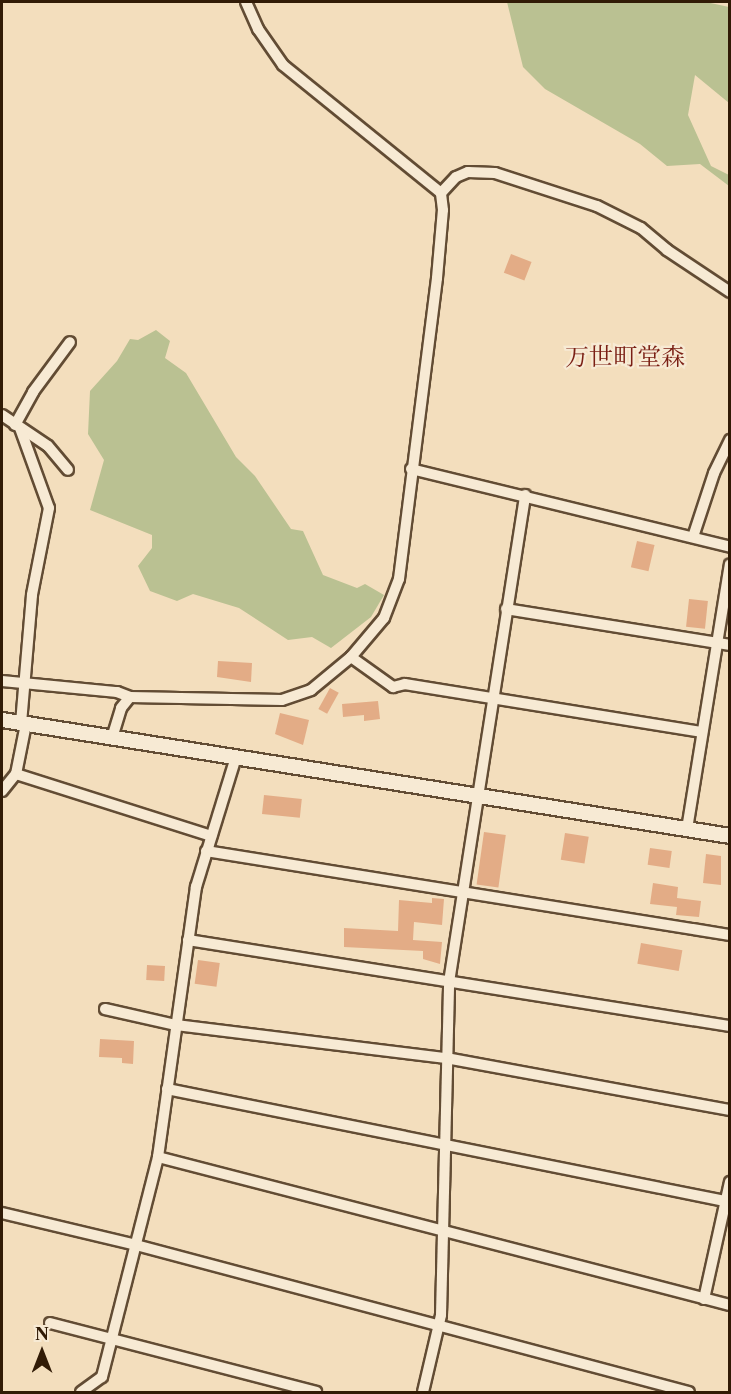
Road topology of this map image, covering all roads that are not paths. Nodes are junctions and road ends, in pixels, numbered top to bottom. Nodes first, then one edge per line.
1 (246, 2) edge
2 (441, 193) junction
3 (729, 292) edge
4 (70, 342) dead end
5 (2, 415) edge
6 (17, 426) junction
7 (729, 440) edge
8 (411, 469) junction
9 (68, 470) dead end
10 (525, 495) junction
11 (693, 537) junction
12 (729, 547) edge
13 (729, 564) edge
14 (506, 609) junction
15 (716, 642) junction
16 (729, 645) edge
17 (351, 657) junction
18 (2, 681) edge
19 (23, 681) junction
20 (130, 697) junction
21 (492, 699) junction
22 (2, 720) edge
23 (24, 723) junction
24 (702, 732) junction
25 (111, 738) junction
26 (236, 757) junction
27 (16, 774) junction
28 (2, 791) edge
29 (476, 796) junction
30 (687, 829) junction
31 (211, 836) junction
32 (729, 836) edge
33 (206, 851) junction
34 (460, 892) junction
35 (729, 935) edge
36 (188, 940) junction
37 (449, 982) junction
38 (105, 1009) dead end
39 (176, 1024) junction
40 (729, 1026) edge
41 (446, 1058) junction
42 (167, 1089) junction
43 (729, 1110) edge
44 (442, 1143) junction
45 (158, 1157) junction
46 (729, 1182) edge
47 (725, 1201) junction
48 (2, 1213) edge
49 (442, 1230) junction
50 (136, 1245) junction
51 (704, 1299) junction
52 (729, 1305) edge
53 (50, 1323) dead end
54 (440, 1327) junction
55 (111, 1339) junction
56 (81, 1392) edge
57 (316, 1392) edge
58 (423, 1392) edge
59 (689, 1392) edge

1 - 2 street
2 - 3 street
2 - 8 street
4 - 6 street
5 - 6 street
6 - 9 street
6 - 19 street
7 - 11 street
8 - 10 street
8 - 17 street
10 - 11 street
10 - 14 street
11 - 12 street
13 - 15 street
14 - 15 street
14 - 21 street
15 - 16 street
15 - 24 street
17 - 20 street
17 - 21 street
18 - 19 street
19 - 20 street
19 - 23 street
20 - 25 street
21 - 24 street
21 - 29 street
22 - 23 street
23 - 25 street
23 - 27 street
24 - 30 street
25 - 26 street
26 - 29 street
26 - 31 street
27 - 28 street
27 - 31 street
29 - 30 street
29 - 34 street
30 - 32 street
31 - 33 street
33 - 34 street
33 - 36 street
34 - 35 street
34 - 37 street
36 - 37 street
36 - 39 street
37 - 40 street
37 - 41 street
38 - 39 street
39 - 41 street
39 - 42 street
41 - 43 street
41 - 44 street
42 - 44 street
42 - 45 street
44 - 47 street
44 - 49 street
45 - 49 street
45 - 50 street
46 - 47 street
47 - 51 street
48 - 50 street
49 - 51 street
49 - 54 street
50 - 54 street
50 - 55 street
51 - 52 street
53 - 55 street
54 - 58 street
54 - 59 street
55 - 56 street
55 - 57 street

